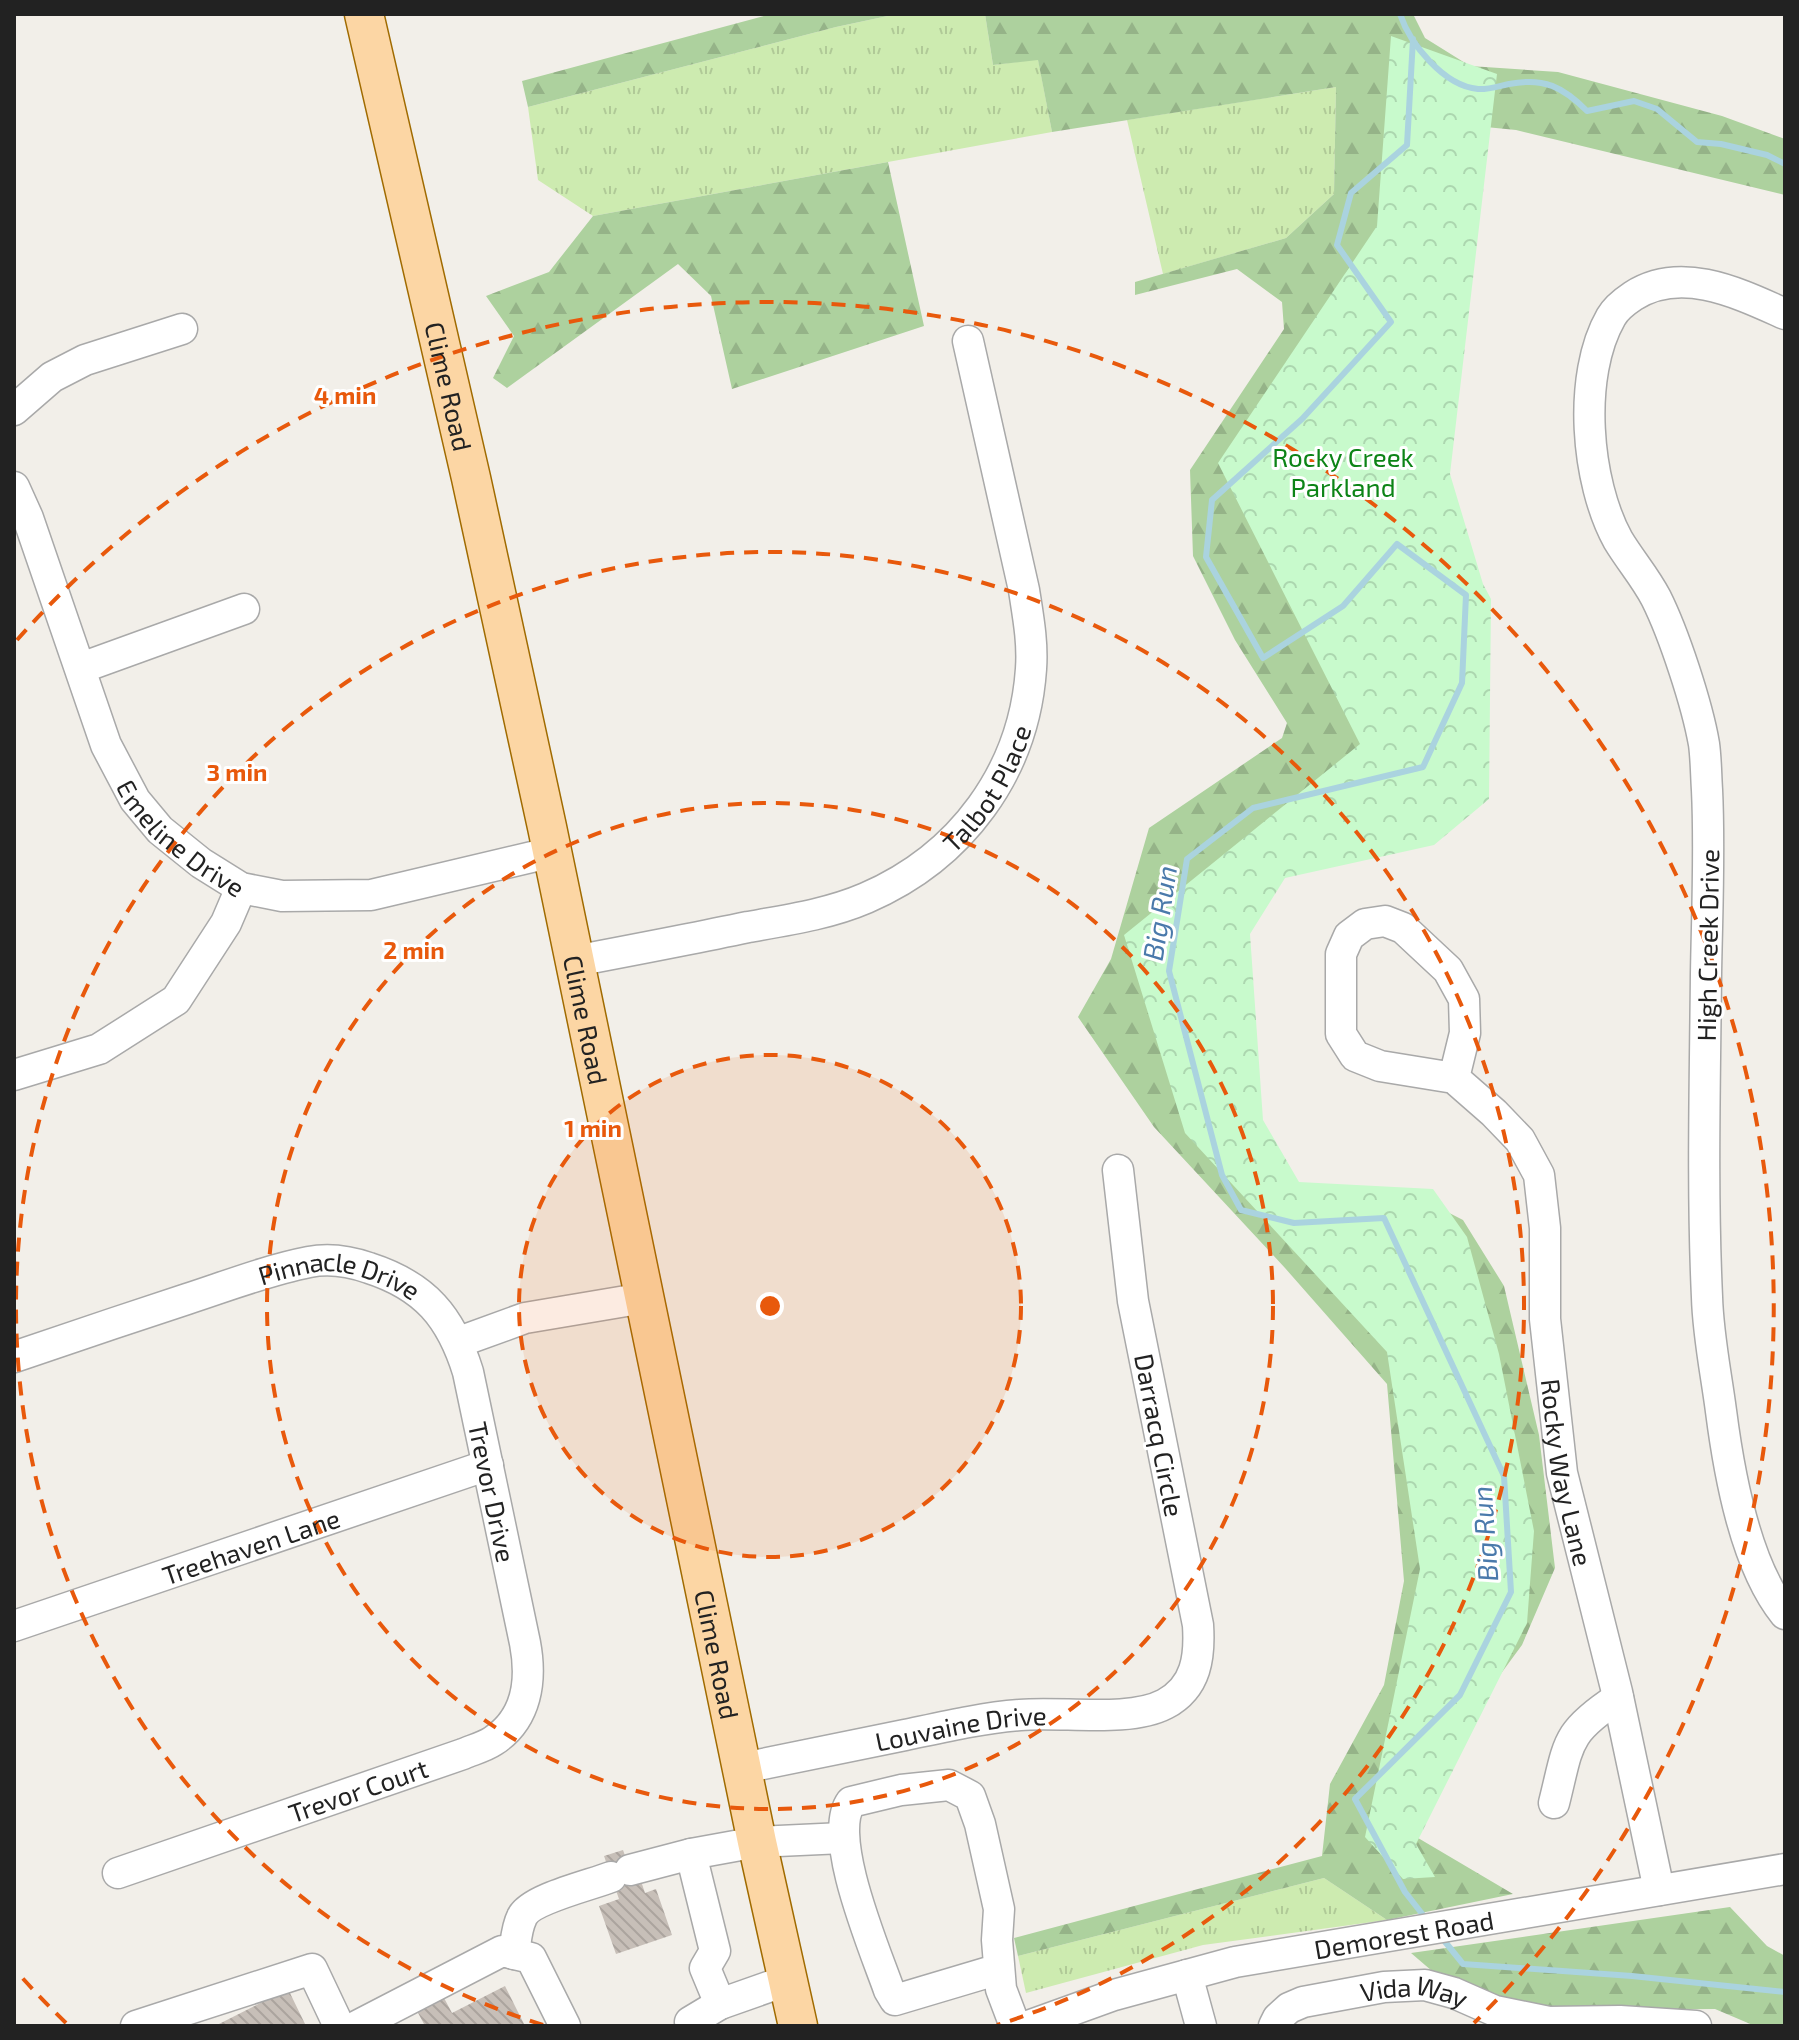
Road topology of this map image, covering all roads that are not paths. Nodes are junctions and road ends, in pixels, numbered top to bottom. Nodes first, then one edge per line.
1 (364, 14) edge
2 (1785, 314) edge
3 (182, 329) dead end
4 (968, 341) dead end
5 (14, 410) edge
6 (14, 487) edge
7 (244, 609) dead end
8 (81, 668) junction
9 (553, 852) junction
10 (241, 888) junction
11 (575, 961) junction
12 (14, 1075) edge
13 (1454, 1078) junction
14 (1118, 1170) dead end
15 (644, 1298) junction
16 (459, 1342) junction
17 (14, 1357) edge
18 (488, 1465) junction
19 (1785, 1614) edge
20 (14, 1626) edge
21 (525, 1643) joint
22 (1180, 1694) joint
23 (1618, 1698) junction
24 (743, 1768) junction
25 (1554, 1803) dead end
26 (843, 1838) junction
27 (757, 1842) junction
28 (691, 1854) junction
29 (1785, 1869) edge
30 (118, 1873) dead end
31 (1659, 1890) junction
32 (514, 1954) junction
33 (999, 1969) junction
34 (1187, 1975) junction
35 (788, 1980) junction
36 (720, 2004) junction
37 (1473, 2013) edge
38 (1276, 2022) edge
39 (366, 2024) edge
40 (1584, 2024) edge
41 (687, 2025) edge
42 (136, 2026) edge
43 (339, 2026) edge
44 (565, 2026) edge
45 (798, 2026) edge
46 (1015, 2026) edge
47 (1028, 2026) edge
48 (1201, 2026) edge
49 (1696, 2026) edge

1 - 9 main road, Clime Road
2 - 19 street, High Creek Drive
3 - 5 street
4 - 11 street, Talbot Place
6 - 8 street, Emeline Drive
7 - 8 street
8 - 10 street, Emeline Drive
9 - 10 street, Emeline Drive
9 - 11 main road, Clime Road
10 - 12 street
11 - 15 main road, Clime Road
13 - 13 street
13 - 23 street, Rocky Way Lane
14 - 22 street, Darracq Circle
15 - 16 street
15 - 24 main road, Clime Road
16 - 17 street, Pinnacle Drive
16 - 18 street, Trevor Drive
18 - 20 street, Treehaven Lane
18 - 21 street, Trevor Drive
21 - 30 street, Trevor Court
22 - 24 street, Louvaine Drive
23 - 25 street
23 - 31 street, Rocky Way Lane
24 - 27 main road, Clime Road
26 - 27 street
26 - 33 street
26 - 33 street
27 - 28 street
27 - 35 main road, Clime Road
28 - 32 street
28 - 36 street
29 - 31 street, Demorest Road
31 - 34 street, Demorest Road
32 - 39 street
32 - 44 street
33 - 46 street
34 - 47 street, Demorest Road
34 - 48 street
35 - 36 street
35 - 45 main road, Clime Road
36 - 41 street
37 - 38 street, Vida Way
37 - 40 street, Vida Way
40 - 49 street, Vida Way
42 - 43 street

